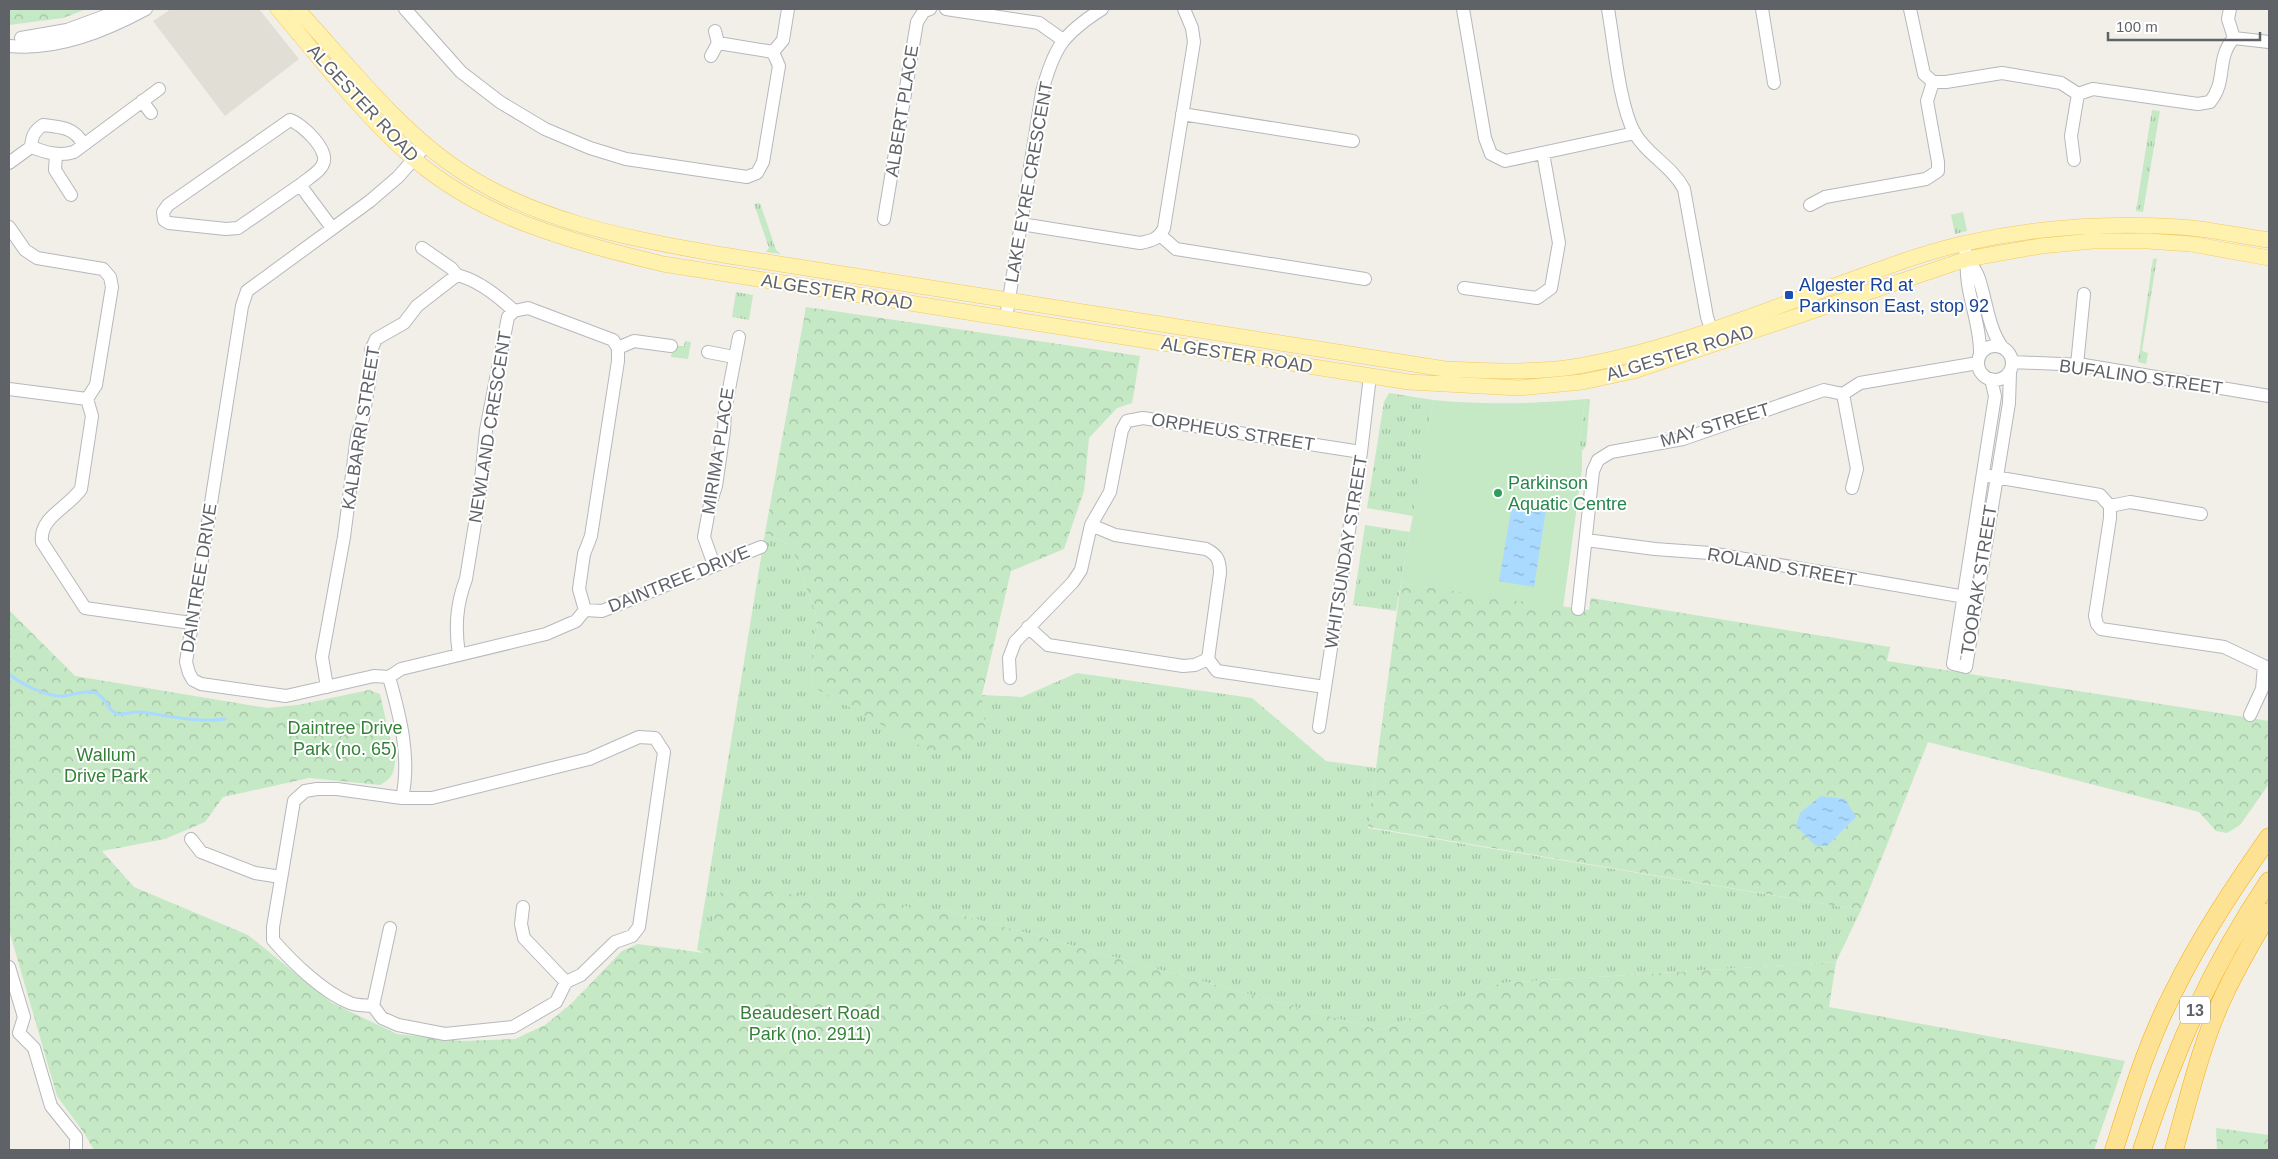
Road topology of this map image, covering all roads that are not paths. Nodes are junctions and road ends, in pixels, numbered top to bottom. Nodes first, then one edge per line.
1 (124, 9) edge
2 (146, 9) edge
3 (278, 9) edge
4 (297, 9) edge
5 (404, 9) edge
6 (788, 9) edge
7 (930, 9) edge
8 (946, 9) edge
9 (1102, 9) edge
10 (1184, 9) edge
11 (1463, 9) edge
12 (1608, 9) edge
13 (1762, 9) edge
14 (1910, 9) edge
15 (2230, 9) edge
16 (2234, 38) junction
17 (9, 39) edge
18 (1063, 40) junction
19 (2269, 42) edge
20 (9, 46) edge
21 (773, 52) junction
22 (711, 56) dead end
23 (1933, 82) junction
24 (1774, 83) dead end
25 (159, 89) dead end
26 (2078, 94) junction
27 (142, 101) junction
28 (151, 113) dead end
29 (1182, 114) junction
30 (1634, 133) junction
31 (1353, 141) dead end
32 (83, 144) junction
33 (426, 144) junction
34 (31, 147) junction
35 (1543, 153) junction
36 (56, 154) junction
37 (414, 159) junction
38 (2074, 160) dead end
39 (9, 163) edge
40 (300, 185) junction
41 (71, 195) dead end
42 (1810, 205) dead end
43 (884, 219) dead end
44 (1021, 224) junction
45 (9, 227) edge
46 (332, 228) junction
47 (1160, 235) junction
48 (2269, 240) edge
49 (1963, 244) junction
50 (422, 248) dead end
51 (2269, 258) edge
52 (1967, 259) junction
53 (457, 275) junction
54 (1365, 279) dead end
55 (1464, 288) dead end
56 (2084, 294) dead end
57 (1009, 300) junction
58 (514, 311) junction
59 (1006, 318) junction
60 (739, 337) dead end
61 (1714, 337) junction
62 (671, 346) dead end
63 (2002, 347) junction
64 (618, 348) junction
65 (708, 352) dead end
66 (734, 358) junction
67 (1371, 358) junction
68 (1979, 359) junction
69 (2077, 365) junction
70 (2011, 367) junction
71 (1370, 376) junction
72 (1991, 379) junction
73 (9, 389) edge
74 (1843, 394) junction
75 (2269, 396) edge
76 (87, 399) junction
77 (1361, 452) junction
78 (1990, 477) junction
79 (1852, 488) dead end
80 (2110, 506) junction
81 (2201, 514) dead end
82 (1090, 524) junction
83 (1586, 540) junction
84 (761, 546) dead end
85 (714, 565) junction
86 (1970, 598) joint
87 (1578, 609) dead end
88 (585, 610) junction
89 (191, 623) junction
90 (1028, 627) junction
91 (459, 654) junction
92 (1208, 659) junction
93 (2266, 662) edge
94 (389, 677) junction
95 (1010, 678) dead end
96 (327, 687) junction
97 (1325, 687) junction
98 (2250, 715) dead end
99 (1319, 727) dead end
100 (402, 798) junction
101 (2269, 837) edge
102 (191, 839) dead end
103 (280, 877) junction
104 (2269, 881) edge
105 (523, 906) dead end
106 (2269, 912) edge
107 (390, 928) dead end
108 (9, 966) edge
109 (566, 982) junction
110 (373, 1006) junction
111 (14, 1036) edge
112 (2191, 1090) junction
113 (76, 1150) edge
114 (2114, 1150) edge
115 (2142, 1150) edge
116 (2174, 1150) edge
117 (2186, 1150) edge

1 - 17 street
2 - 20 street
3 - 37 main road, ALGESTER ROAD
4 - 33 main road, ALGESTER ROAD
5 - 21 street
6 - 21 street
7 - 43 street, ALBERT PLACE
8 - 18 street
9 - 18 street, LAKE EYRE CRESCENT
10 - 29 street
11 - 35 street
12 - 30 street
13 - 24 street
14 - 23 street
15 - 16 street
16 - 19 street
16 - 26 street
18 - 44 street, LAKE EYRE CRESCENT
21 - 22 street
23 - 26 street
23 - 42 street
25 - 27 street
26 - 38 street
27 - 28 street
27 - 32 street
29 - 31 street
29 - 47 street
30 - 35 street
30 - 61 street
32 - 34 street
32 - 36 street
33 - 37 street, DAINTREE DRIVE
33 - 57 main road, ALGESTER ROAD
34 - 36 street
34 - 39 street
35 - 55 street
36 - 41 street
37 - 46 street, DAINTREE DRIVE
37 - 59 main road, ALGESTER ROAD
40 - 40 street
40 - 46 street
44 - 47 street
44 - 57 street, LAKE EYRE CRESCENT
45 - 76 street
46 - 89 street, DAINTREE DRIVE
47 - 54 street
48 - 49 main road, ALGESTER ROAD
49 - 52 street
49 - 61 main road, ALGESTER ROAD
50 - 53 street
51 - 52 main road, ALGESTER ROAD
52 - 61 main road, ALGESTER ROAD
52 - 63 street
52 - 68 street
53 - 58 street
53 - 96 street, KALBARRI STREET
56 - 69 street
57 - 59 street, LAKE EYRE CRESCENT
57 - 67 main road, ALGESTER ROAD
58 - 64 street, NEWLAND CRESCENT
58 - 91 street, NEWLAND CRESCENT
59 - 71 main road, ALGESTER ROAD
60 - 66 street, MIRIMA PLACE
61 - 67 main road, ALGESTER ROAD
61 - 71 main road, ALGESTER ROAD
62 - 64 street
63 - 68 street
63 - 70 street
64 - 88 street
65 - 66 street
66 - 85 street, MIRIMA PLACE
67 - 71 main road
68 - 72 street
68 - 74 street
69 - 70 street, BUFALINO STREET
69 - 75 street, BUFALINO STREET
70 - 72 street
70 - 78 street, TOORAK STREET
71 - 77 street, WHITSUNDAY STREET
72 - 78 street, TOORAK STREET
73 - 76 street
74 - 79 street
74 - 83 street, MAY STREET
76 - 89 street
77 - 82 street, ORPHEUS STREET
77 - 97 street, WHITSUNDAY STREET
78 - 80 street
78 - 86 street, TOORAK STREET
80 - 81 street
80 - 93 street
82 - 90 street, ORPHEUS STREET
82 - 92 street
83 - 86 street, ROLAND STREET
83 - 87 street, MAY STREET
84 - 85 street, DAINTREE DRIVE
85 - 88 street, DAINTREE DRIVE
88 - 91 street, DAINTREE DRIVE
89 - 96 street, DAINTREE DRIVE
90 - 92 street
90 - 95 street, ORPHEUS STREET
91 - 94 street, DAINTREE DRIVE
92 - 97 street
93 - 98 street
94 - 96 street, DAINTREE DRIVE
94 - 100 street
97 - 99 street, WHITSUNDAY STREET
100 - 103 street
100 - 109 street
101 - 114 highway, 13
102 - 103 street
103 - 110 street
104 - 115 highway, 13
105 - 109 street
106 - 112 highway
107 - 110 street
108 - 111 street
109 - 110 street
111 - 113 street
112 - 116 highway
112 - 117 highway

